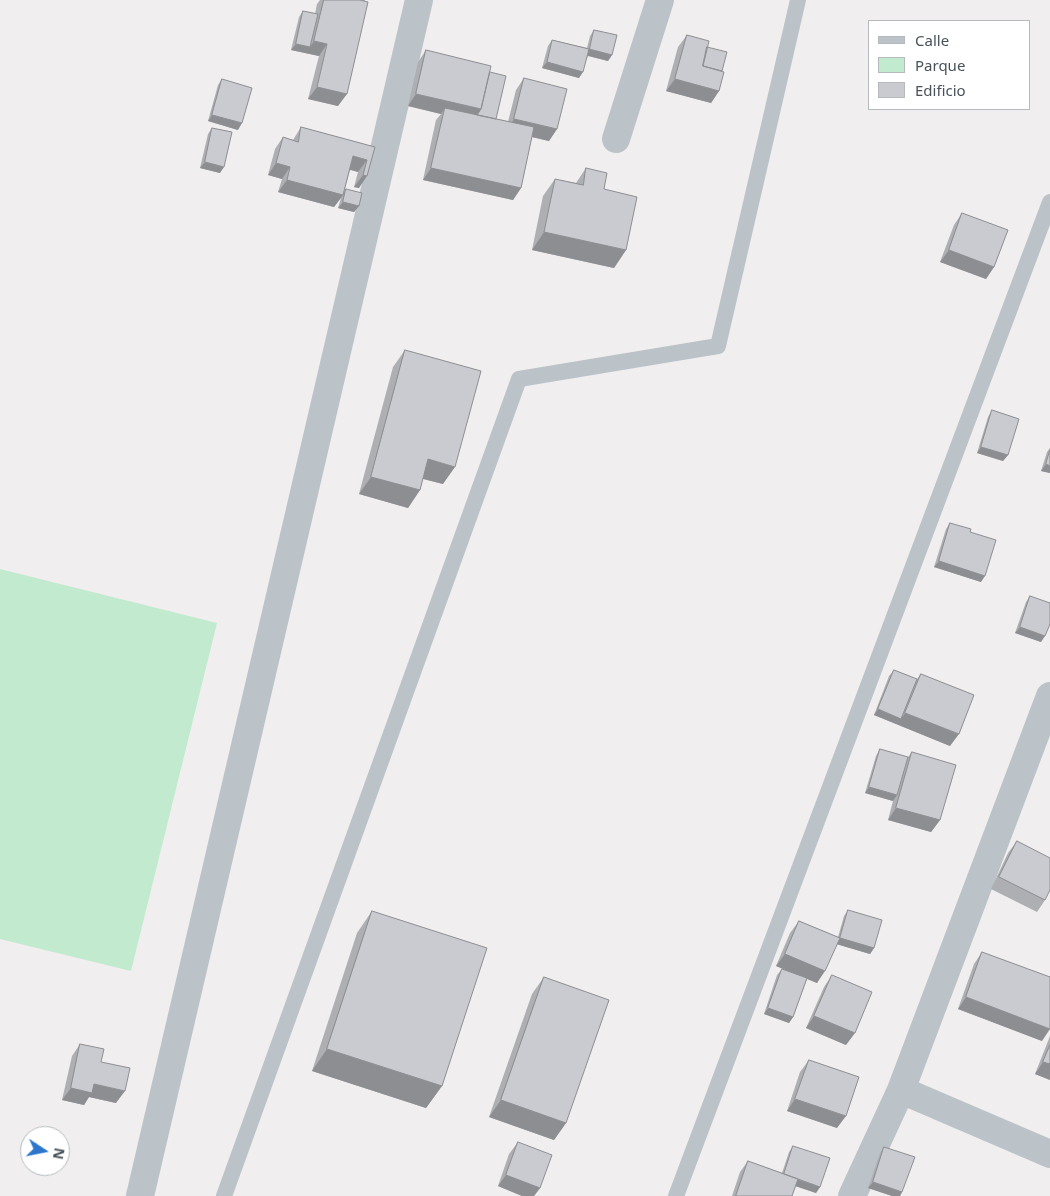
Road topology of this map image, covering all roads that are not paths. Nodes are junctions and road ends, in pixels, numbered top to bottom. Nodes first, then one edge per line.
1 (419, 0) edge
2 (660, 0) edge
3 (798, 0) edge
4 (616, 139) dead end
5 (1050, 202) edge
6 (1050, 696) edge
7 (900, 1090) junction
8 (1050, 1154) edge
9 (140, 1196) edge
10 (224, 1196) edge
11 (676, 1196) edge
12 (852, 1196) edge

1 - 9 street
2 - 4 street
3 - 10 lane
5 - 11 lane
6 - 7 street
7 - 8 street
7 - 12 street

